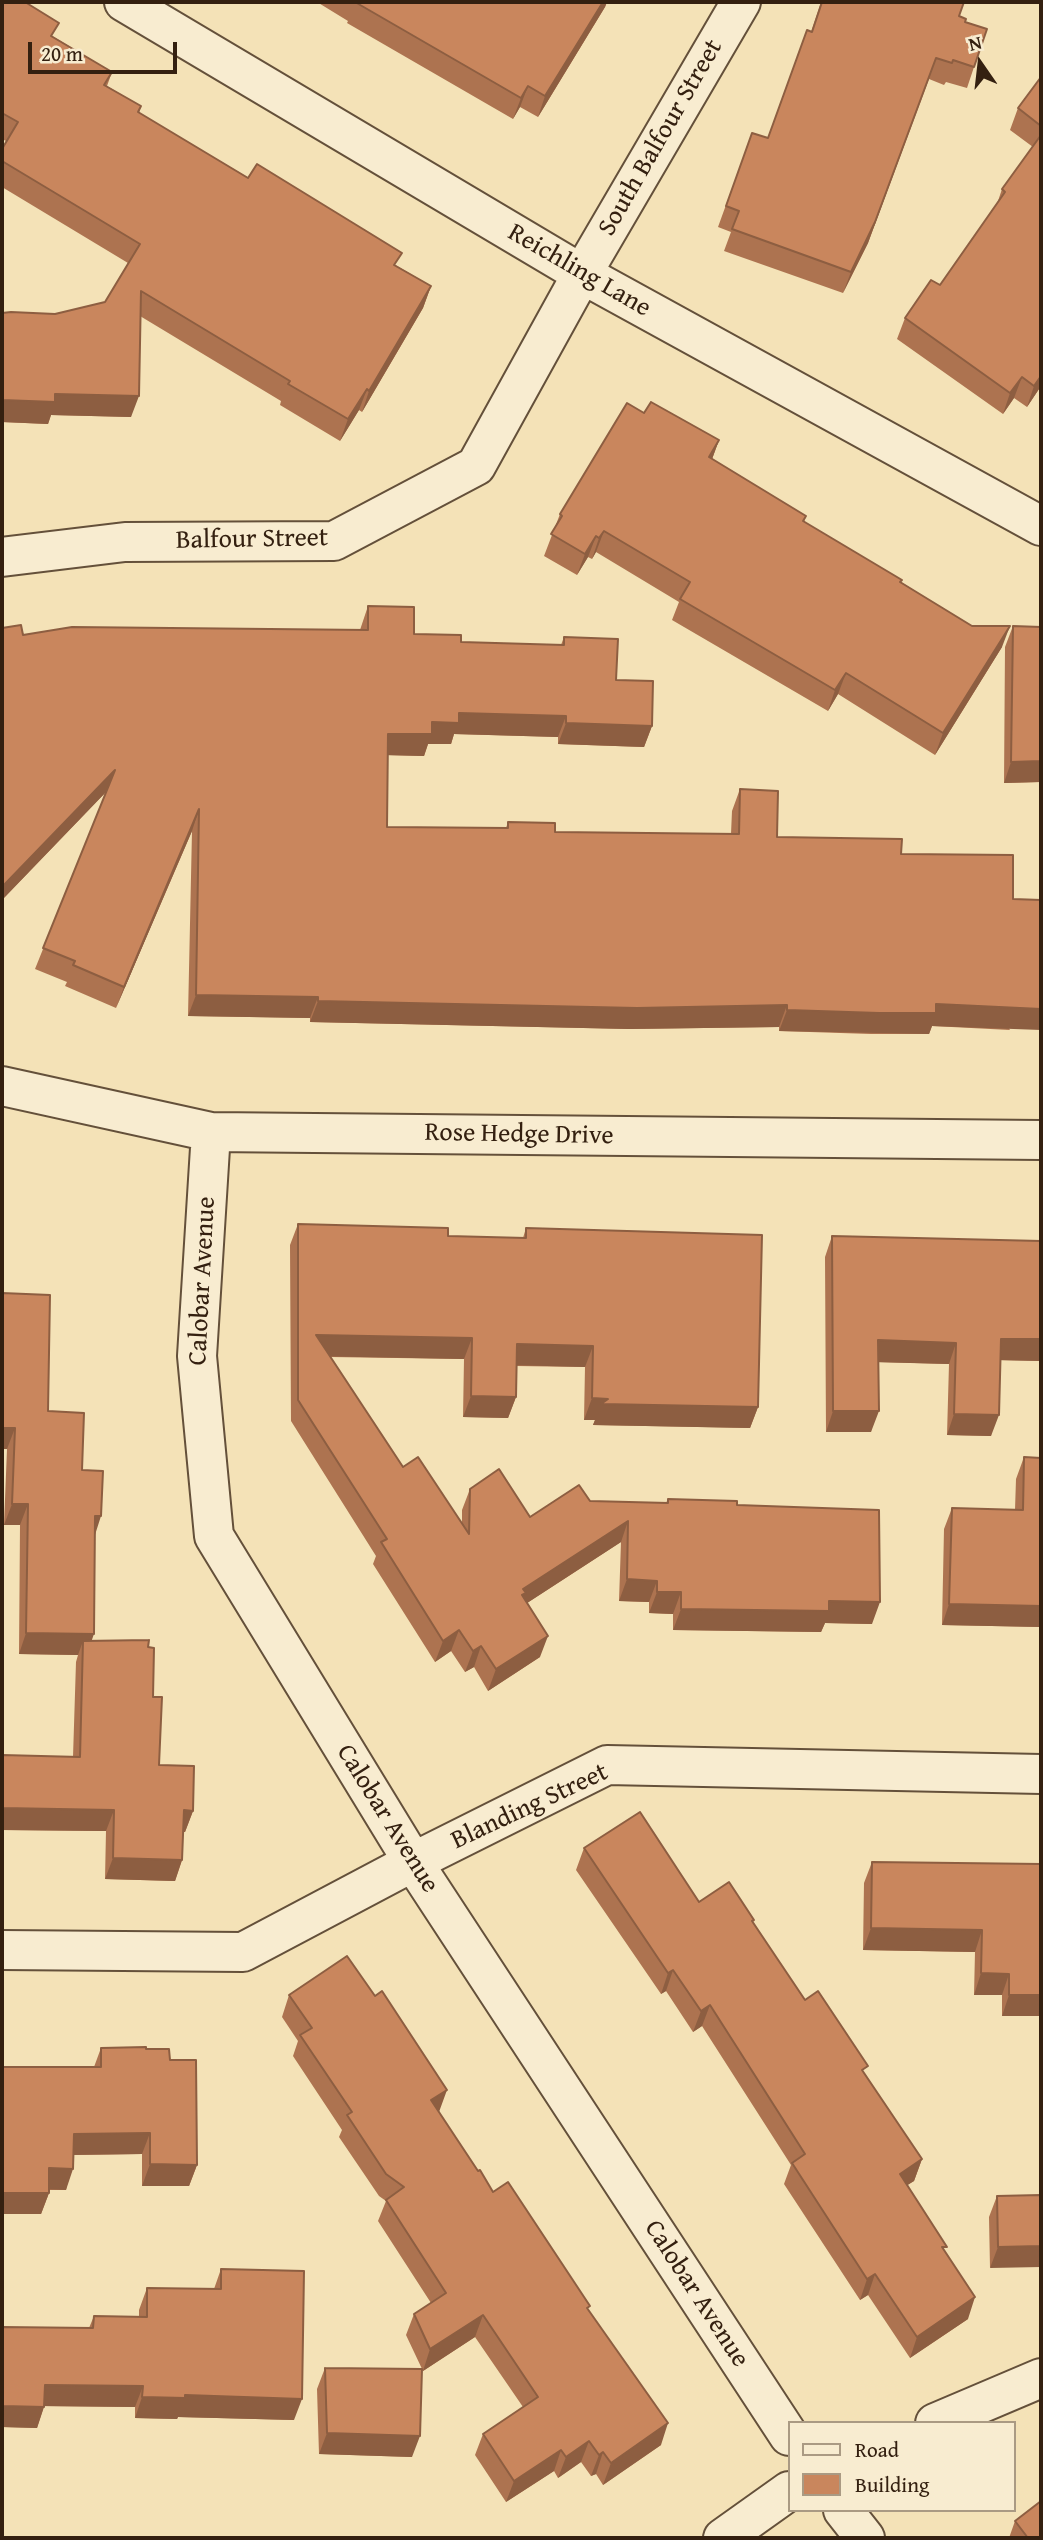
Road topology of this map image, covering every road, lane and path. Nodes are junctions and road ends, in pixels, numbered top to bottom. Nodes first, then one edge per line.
1 (124, 2) edge
2 (741, 2) edge
3 (582, 274) junction
4 (1041, 526) edge
5 (2, 557) edge
6 (2, 1086) edge
7 (211, 1132) junction
8 (1041, 1140) edge
9 (1041, 1774) edge
10 (413, 1862) junction
11 (2, 1950) edge
12 (1041, 2378) edge
13 (940, 2421) edge
14 (788, 2434) edge
15 (788, 2492) edge
16 (845, 2512) edge
17 (723, 2538) edge
18 (865, 2538) edge

1 - 3 street, Reichling Lane
2 - 3 street, South Balfour Street
3 - 4 street, Reichling Lane
3 - 5 street, Balfour Street
6 - 7 street, Rose Hedge Drive
7 - 8 street, Rose Hedge Drive
7 - 10 street, Calobar Avenue
9 - 10 street, Blanding Street
10 - 11 street, Blanding Street
10 - 14 street, Calobar Avenue
12 - 13 street
15 - 17 street
16 - 18 street

